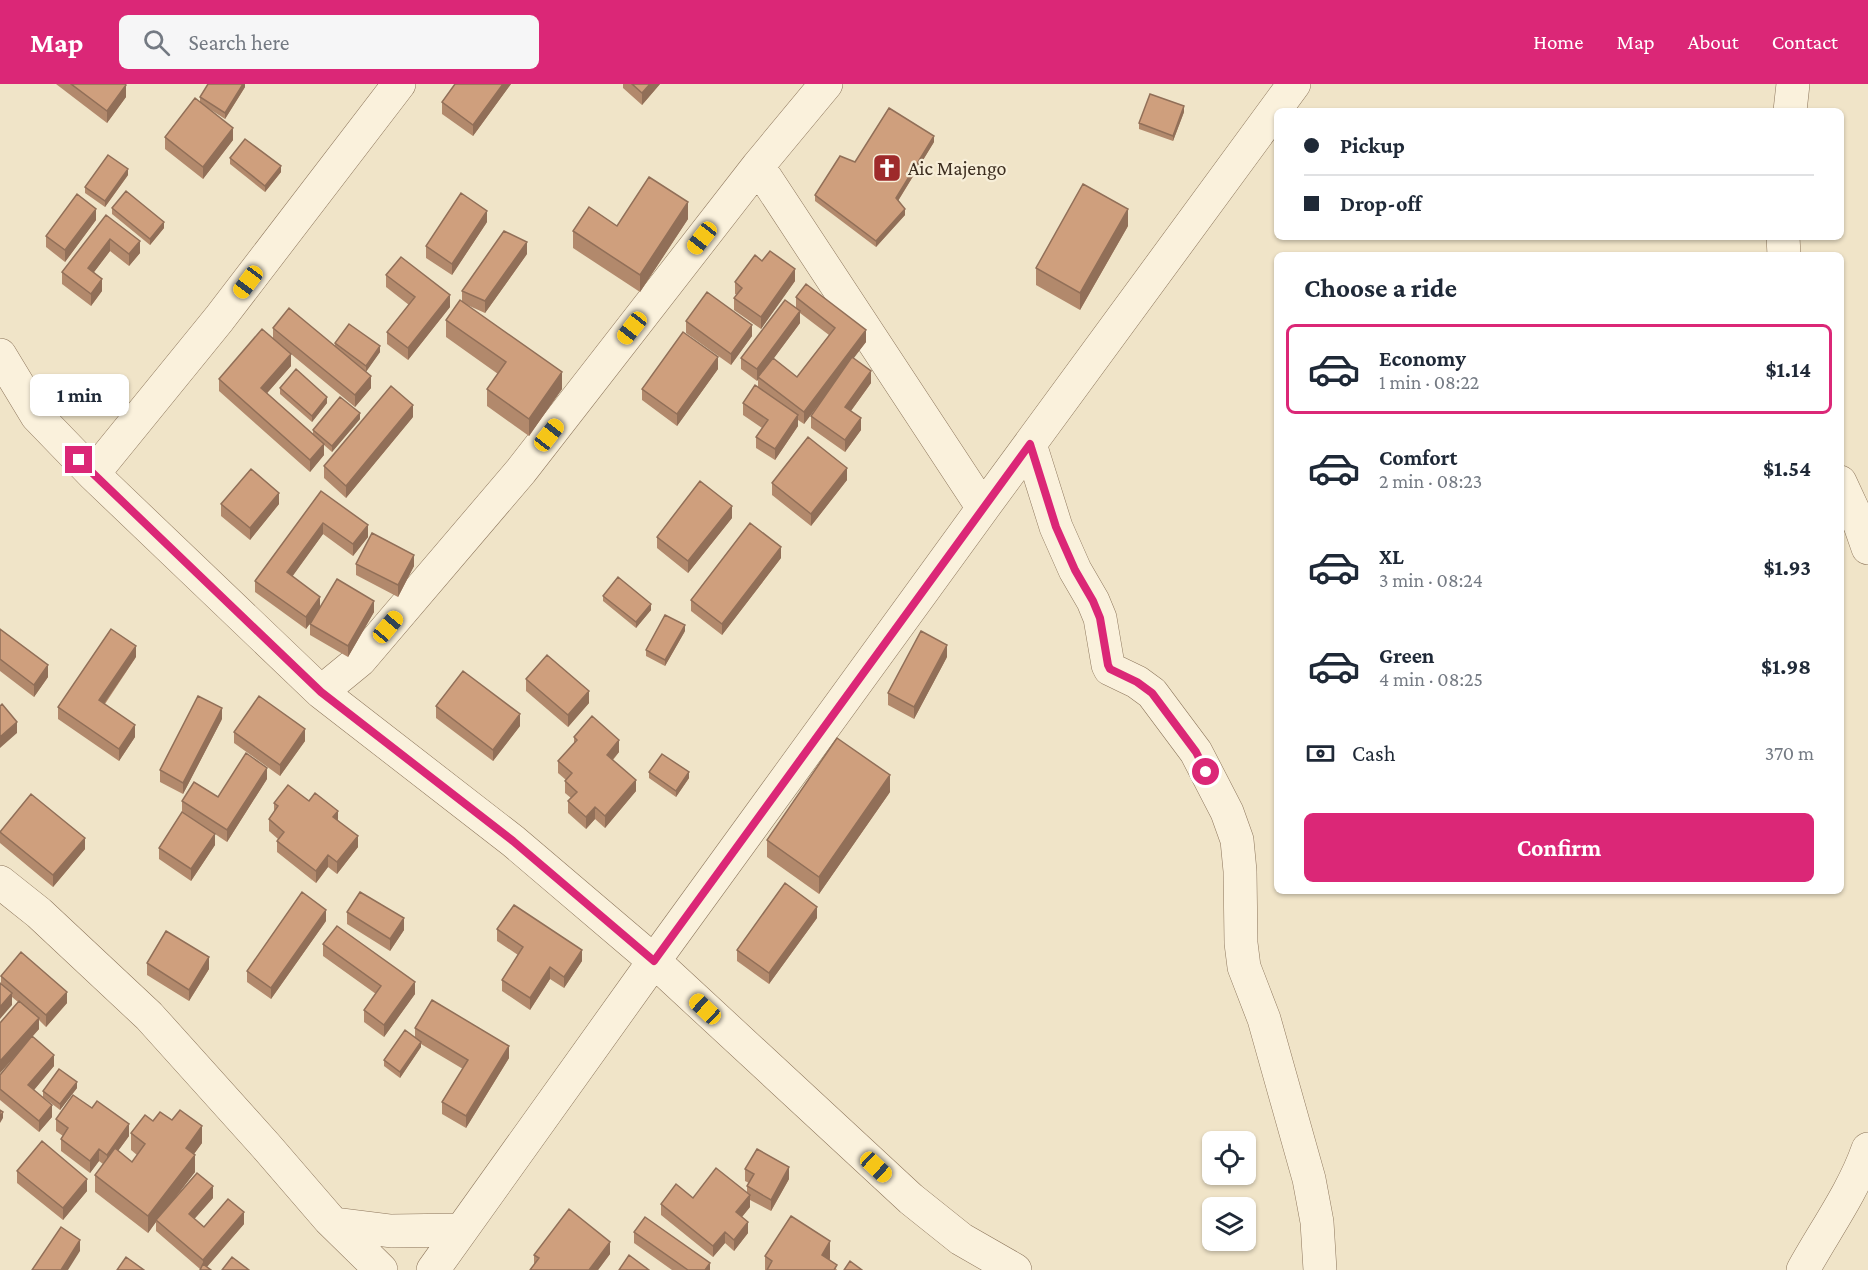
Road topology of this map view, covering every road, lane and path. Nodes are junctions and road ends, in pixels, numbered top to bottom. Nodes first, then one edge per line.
1 (399, 84) edge
2 (826, 84) edge
3 (1294, 84) edge
4 (1793, 84) edge
5 (1276, 108) edge
6 (1790, 108) edge
7 (1274, 111) edge
8 (758, 166) junction
9 (0, 355) edge
10 (1030, 444) junction
11 (93, 474) junction
12 (1844, 491) edge
13 (983, 508) junction
14 (1868, 548) edge
15 (321, 692) junction
16 (0, 882) edge
17 (654, 961) junction
18 (1868, 1149) edge
19 (335, 1224) junction
20 (461, 1230) junction
21 (381, 1270) edge
22 (433, 1270) edge
23 (1015, 1270) edge
24 (1320, 1270) edge
25 (1803, 1270) edge

1 - 11 street
2 - 8 street
3 - 5 street
4 - 6 street
7 - 10 street
8 - 13 street
8 - 15 street
9 - 11 street
10 - 13 street
10 - 24 street
11 - 15 street
12 - 14 street
13 - 17 street
15 - 17 street
16 - 19 street
17 - 20 street
17 - 23 street
18 - 25 street
19 - 20 street
19 - 21 street
20 - 22 street

